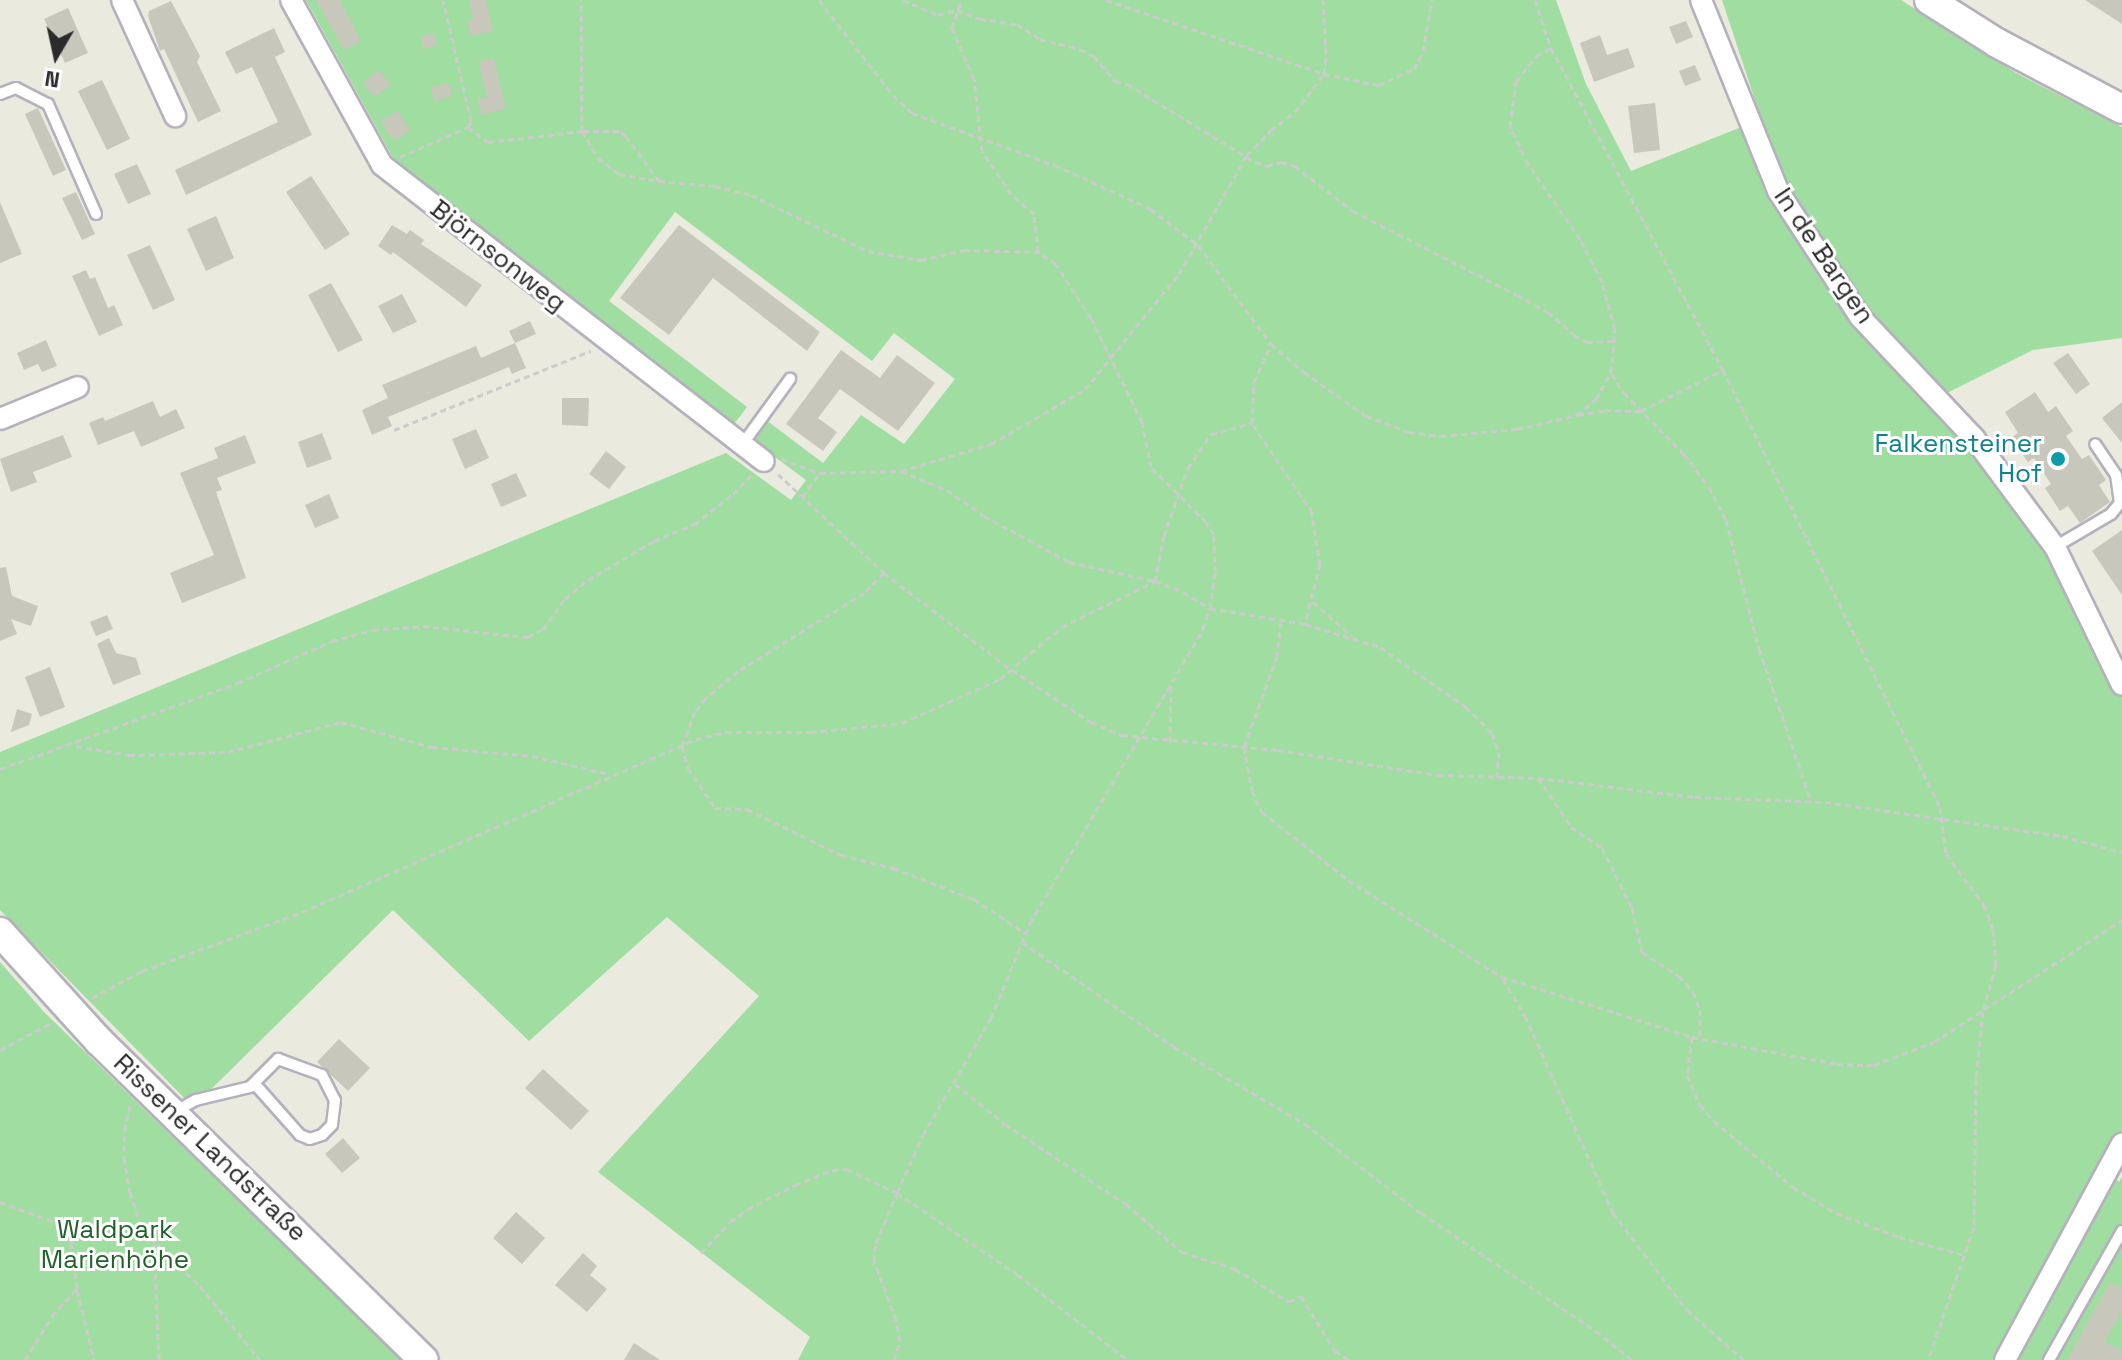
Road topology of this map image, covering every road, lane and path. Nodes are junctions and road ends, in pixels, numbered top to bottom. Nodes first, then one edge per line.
1 (122, 0) edge
2 (291, 0) edge
3 (443, 0) edge
4 (581, 0) edge
5 (819, 0) edge
6 (903, 0) edge
7 (961, 0) edge
8 (1106, 0) edge
9 (1323, 0) edge
10 (1432, 0) edge
11 (1535, 0) edge
12 (1701, 0) edge
13 (1929, 0) edge
14 (957, 10) junction
15 (1551, 48) junction
16 (1324, 74) junction
17 (0, 94) edge
18 (2122, 109) edge
19 (175, 116) dead end
20 (468, 127) junction
21 (582, 131) junction
22 (977, 137) junction
23 (1247, 155) junction
24 (382, 165) junction
25 (659, 181) junction
26 (96, 214) dead end
27 (1198, 245) junction
28 (1038, 252) junction
29 (1613, 341) junction
30 (611, 344) junction
31 (1271, 344) junction
32 (1109, 361) junction
33 (1723, 370) junction
34 (1611, 372) junction
35 (790, 379) dead end
36 (78, 387) dead end
37 (1641, 411) junction
38 (1577, 415) junction
39 (0, 419) edge
40 (1252, 423) junction
41 (394, 430) dead end
42 (2095, 444) dead end
43 (742, 445) junction
44 (764, 461) junction
45 (901, 471) junction
46 (820, 473) junction
47 (1177, 496) junction
48 (802, 497) junction
49 (2055, 547) junction
50 (884, 573) junction
51 (1155, 581) junction
52 (1311, 600) junction
53 (1210, 608) junction
54 (1281, 622) junction
55 (1305, 624) junction
56 (1355, 638) junction
57 (1012, 670) junction
58 (1171, 683) junction
59 (2122, 685) edge
60 (1137, 738) junction
61 (1170, 742) junction
62 (72, 746) junction
63 (682, 746) junction
64 (1244, 747) junction
65 (0, 769) edge
66 (612, 775) junction
67 (1497, 777) junction
68 (1538, 778) junction
69 (1811, 801) junction
70 (1944, 819) junction
71 (2122, 852) edge
72 (2122, 920) edge
73 (0, 932) edge
74 (1025, 933) junction
75 (1021, 941) junction
76 (1502, 977) junction
77 (71, 1011) junction
78 (1983, 1011) junction
79 (1692, 1037) junction
80 (1700, 1039) junction
81 (0, 1050) edge
82 (254, 1083) junction
83 (955, 1084) junction
84 (135, 1095) dead end
85 (174, 1112) junction
86 (2122, 1144) edge
87 (897, 1193) junction
88 (0, 1202) edge
89 (76, 1230) junction
90 (143, 1231) junction
91 (2122, 1231) edge
92 (154, 1243) junction
93 (701, 1253) dead end
94 (1965, 1255) junction
95 (77, 1288) junction
96 (25, 1360) edge
97 (94, 1360) edge
98 (159, 1360) edge
99 (260, 1360) edge
100 (424, 1360) edge
101 (894, 1360) edge
102 (1128, 1360) edge
103 (1349, 1360) edge
104 (1632, 1360) edge
105 (1744, 1360) edge
106 (1928, 1360) edge
107 (2005, 1360) edge
108 (2049, 1360) edge

1 - 19 street
2 - 24 street, Björnsonweg
3 - 20 path
4 - 21 path
5 - 22 path
6 - 14 path
7 - 14 path
8 - 16 path
9 - 16 path
10 - 16 path
11 - 15 path
12 - 49 street, In de Bargen
13 - 18 main road
14 - 22 path
14 - 23 path
15 - 29 path
15 - 33 path
16 - 23 path
17 - 26 lane
20 - 21 path
20 - 24 path
21 - 25 path
21 - 25 path
22 - 27 path
22 - 28 path
23 - 27 path
23 - 29 path
24 - 30 street, Björnsonweg
25 - 28 path
27 - 31 path
27 - 32 path
28 - 32 path
29 - 34 path
30 - 41 path
30 - 43 street, Björnsonweg
31 - 38 path
31 - 40 path
32 - 45 path
32 - 47 path
33 - 37 path
33 - 70 path
34 - 37 path
34 - 38 path
35 - 43 lane
36 - 39 street
37 - 38 path
37 - 69 path
40 - 47 path
40 - 52 path
42 - 49 lane
43 - 44 street, Björnsonweg
44 - 46 path
44 - 48 path
44 - 62 path
45 - 46 path
45 - 51 path
46 - 48 path
47 - 51 path
47 - 53 path
48 - 50 path
49 - 59 street, In de Bargen
50 - 57 path
50 - 63 path
51 - 53 path
51 - 57 path
52 - 55 path
52 - 56 path
53 - 54 path
53 - 58 path
54 - 55 path
54 - 64 path
55 - 56 path
56 - 67 path
57 - 60 path
57 - 63 path
58 - 60 path
58 - 61 path
60 - 61 path
60 - 74 path
61 - 64 path
62 - 65 path
62 - 66 path
63 - 66 path
63 - 74 path
64 - 67 path
64 - 76 path
66 - 77 path
67 - 68 path
68 - 69 path
68 - 80 path
69 - 70 path
70 - 71 path
70 - 78 path
72 - 78 path
73 - 77 main road, Rissener Landstraße
74 - 75 path
75 - 83 path
75 - 104 path
76 - 79 path
76 - 105 path
77 - 81 path
77 - 85 main road, Rissener Landstraße
78 - 80 path
78 - 94 path
79 - 80 path
79 - 94 path
82 - 82 lane
82 - 85 lane
83 - 87 path
83 - 103 path
84 - 90 path
85 - 100 main road, Rissener Landstraße
86 - 107 street
87 - 93 path
87 - 101 path
87 - 102 path
88 - 89 path
89 - 90 path
89 - 95 path
90 - 92 path
91 - 108 lane
92 - 98 path
92 - 99 path
94 - 106 path
95 - 96 path
95 - 97 path

